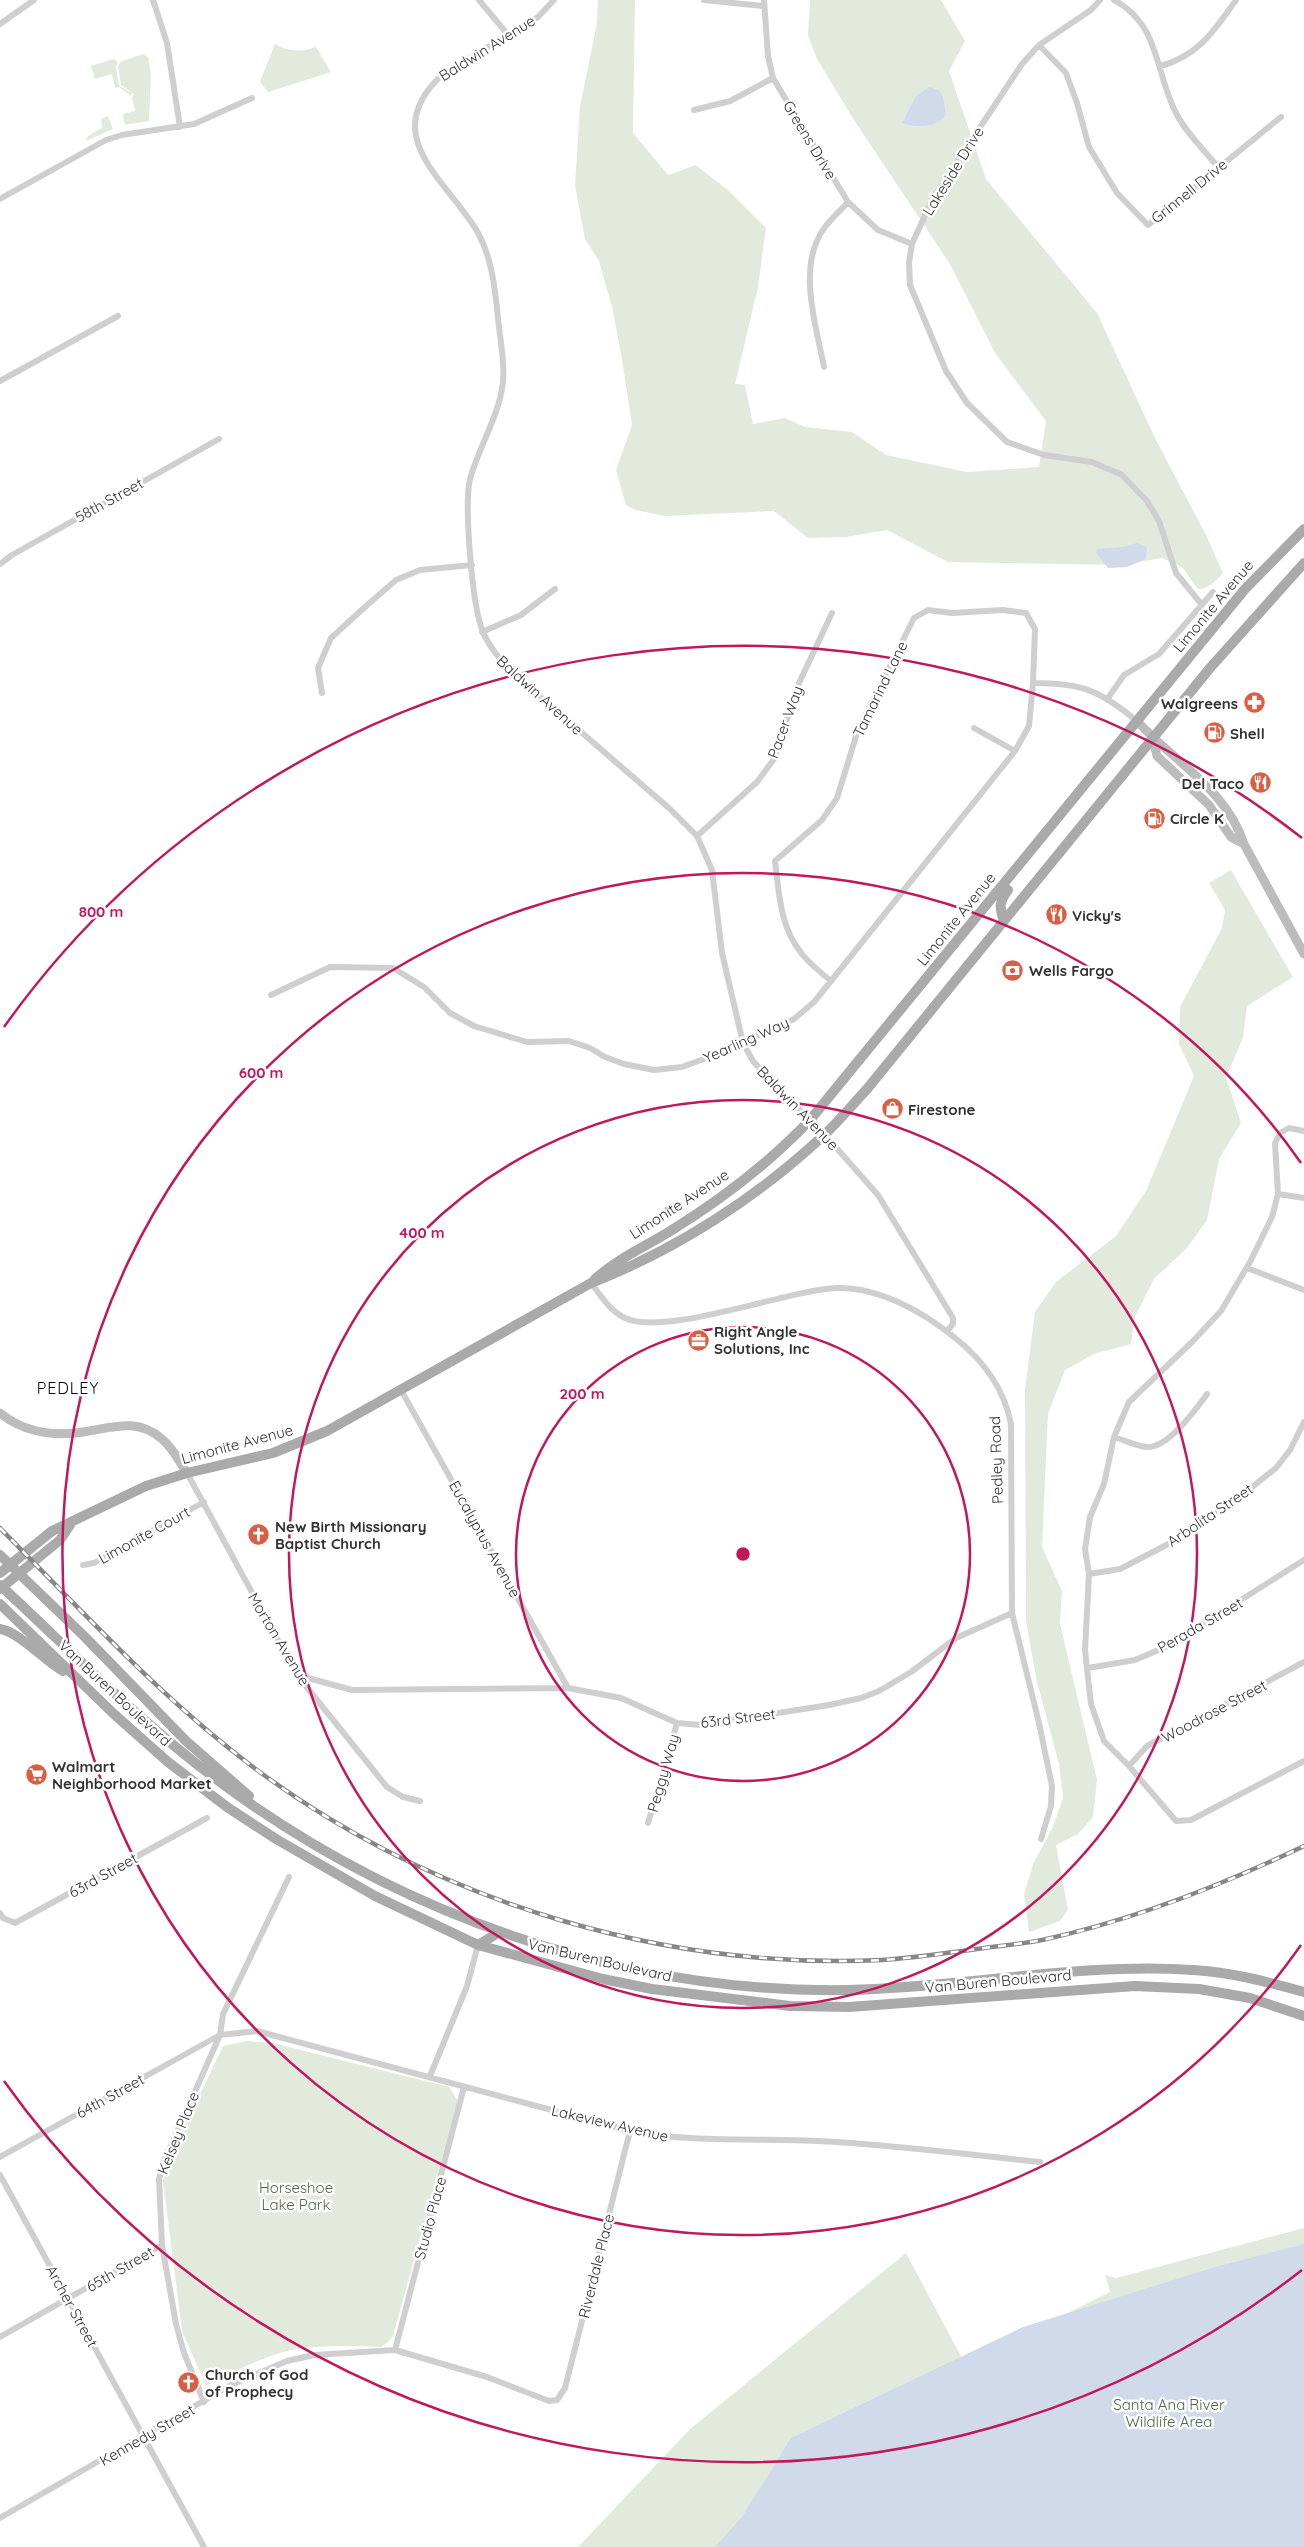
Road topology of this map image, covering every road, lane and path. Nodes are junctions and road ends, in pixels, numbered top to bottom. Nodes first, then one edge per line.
1 (34, 0) edge
2 (154, 0) edge
3 (479, 0) edge
4 (554, 0) edge
5 (704, 0) edge
6 (1100, 0) edge
7 (1114, 0) edge
8 (1236, 0) edge
9 (764, 3) edge
10 (0, 24) edge
11 (509, 36) junction
12 (1039, 45) junction
13 (1161, 66) junction
14 (773, 78) junction
15 (252, 98) dead end
16 (694, 110) dead end
17 (1281, 117) dead end
18 (180, 127) junction
19 (1218, 167) junction
20 (0, 199) edge
21 (848, 202) junction
22 (912, 244) junction
23 (118, 316) dead end
24 (824, 367) dead end
25 (0, 381) edge
26 (219, 438) dead end
27 (1304, 529) edge
28 (1304, 563) edge
29 (0, 564) edge
30 (472, 565) junction
31 (555, 589) dead end
32 (1212, 592) dead end
33 (1202, 605) junction
34 (832, 613) dead end
35 (1026, 613) joint
36 (482, 632) junction
37 (1034, 683) junction
38 (322, 693) dead end
39 (1108, 698) junction
40 (1137, 721) junction
41 (974, 728) dead end
42 (1153, 739) junction
43 (1015, 752) junction
44 (1062, 814) junction
45 (697, 836) junction
46 (1004, 921) junction
47 (1301, 941) edge
48 (1304, 954) edge
49 (831, 981) junction
50 (271, 995) dead end
51 (743, 1043) junction
52 (810, 1120) junction
53 (1304, 1131) edge
54 (825, 1135) junction
55 (1278, 1194) junction
56 (1304, 1198) edge
57 (1246, 1268) junction
58 (591, 1283) junction
59 (1304, 1290) edge
60 (948, 1331) junction
61 (401, 1390) junction
62 (1208, 1394) dead end
63 (0, 1413) edge
64 (1304, 1422) edge
65 (1114, 1437) junction
66 (187, 1473) junction
67 (204, 1502) junction
68 (70, 1524) junction
69 (0, 1555) edge
70 (1304, 1560) edge
71 (9, 1565) junction
72 (84, 1565) dead end
73 (0, 1573) edge
74 (18, 1574) junction
75 (1089, 1574) junction
76 (0, 1585) edge
77 (0, 1590) edge
78 (2, 1607) edge
79 (1012, 1613) junction
80 (0, 1629) edge
81 (1304, 1662) edge
82 (1088, 1668) junction
83 (297, 1675) junction
84 (74, 1678) junction
85 (568, 1688) junction
86 (678, 1723) junction
87 (1304, 1761) edge
88 (1129, 1766) junction
89 (420, 1801) dead end
90 (255, 1806) junction
91 (207, 1818) dead end
92 (648, 1823) dead end
93 (1041, 1840) dead end
94 (290, 1877) dead end
95 (0, 1912) edge
96 (498, 1933) junction
97 (478, 1945) junction
98 (1304, 1992) edge
99 (1304, 2016) edge
100 (220, 2035) junction
101 (430, 2076) junction
102 (464, 2087) junction
103 (630, 2131) junction
104 (0, 2156) edge
105 (1040, 2162) dead end
106 (0, 2175) edge
107 (162, 2245) junction
108 (69, 2299) junction
109 (0, 2337) edge
110 (395, 2350) junction
111 (557, 2400) joint
112 (204, 2402) junction
113 (145, 2437) junction
114 (0, 2518) edge
115 (204, 2547) edge

1 - 10 street
2 - 18 street
3 - 11 street
4 - 11 street, Baldwin Avenue
5 - 9 street
6 - 12 street, Lakeside Drive
7 - 13 street
8 - 13 street
9 - 14 street, Greens Drive
11 - 30 street, Baldwin Avenue
12 - 19 street, Grinnell Drive
12 - 22 street, Lakeside Drive
13 - 19 street
14 - 16 street
14 - 21 street, Greens Drive
15 - 18 street
17 - 19 street, Grinnell Drive
18 - 20 street
21 - 22 street, Greens Drive
21 - 24 street
22 - 33 street, Lakeside Drive
23 - 25 street
26 - 29 street, 58th Street
27 - 40 main road, Limonite Avenue
28 - 42 main road, Limonite Avenue
30 - 36 street, Baldwin Avenue
30 - 38 street
31 - 36 street
32 - 33 street
33 - 39 street
34 - 45 street, Pacer Way
35 - 37 street, Yearling Way
35 - 49 street, Tamarind Lane
36 - 45 street, Baldwin Avenue
37 - 39 street
37 - 43 street, Yearling Way
39 - 40 street
40 - 42 main road
40 - 44 main road, Limonite Avenue
41 - 43 street
42 - 46 main road, Limonite Avenue
42 - 47 main road
43 - 49 street, Yearling Way
44 - 46 main road
44 - 52 main road, Limonite Avenue
45 - 51 street, Baldwin Avenue
46 - 54 main road, Limonite Avenue
47 - 48 main road
49 - 51 street, Yearling Way
50 - 51 street, Yearling Way
51 - 52 street, Baldwin Avenue
52 - 54 street, Baldwin Avenue
52 - 58 main road, Limonite Avenue
53 - 55 street
54 - 58 main road, Limonite Avenue
54 - 60 street, Baldwin Avenue
55 - 56 street
55 - 57 street
57 - 59 street
57 - 65 street
58 - 60 street, Pedley Road
58 - 61 main road, Limonite Avenue
60 - 79 street, Pedley Road
61 - 66 main road, Limonite Avenue
61 - 85 street, Eucalyptus Avenue
62 - 65 street
63 - 66 main road
64 - 75 street, Arbolita Street
65 - 75 street
66 - 67 street, Morton Avenue
66 - 68 main road, Limonite Avenue
67 - 72 street, Limonite Court
67 - 83 street, Morton Avenue
68 - 71 main road, Limonite Avenue
68 - 74 main road, Limonite Avenue
69 - 71 main road
70 - 82 street, Perada Street
71 - 73 main road, Limonite Avenue
71 - 74 main road
74 - 77 main road, Limonite Avenue
74 - 90 main road
75 - 82 street
76 - 90 main road, Van Buren Boulevard, bridge
78 - 84 main road, Van Buren Boulevard
79 - 86 street, 63rd Street
79 - 93 street, Pedley Road
80 - 84 main road
81 - 88 street, Woodrose Street
82 - 88 street
83 - 85 street, 63rd Street
83 - 89 street, Morton Avenue
84 - 97 main road, Van Buren Boulevard
85 - 86 street, 63rd Street
86 - 92 street, Peggy Way
87 - 88 street
90 - 96 main road, Van Buren Boulevard
91 - 95 street, 63rd Street
94 - 100 street, Kelsey Place
96 - 97 main road
96 - 98 main road, Van Buren Boulevard
97 - 99 main road, Van Buren Boulevard
97 - 101 street
100 - 101 street, Lakeview Avenue
100 - 104 street, 64th Street
100 - 107 street, Kelsey Place
101 - 102 street, Lakeview Avenue
102 - 103 street, Lakeview Avenue
102 - 110 street, Studio Place
103 - 105 street, Lakeview Avenue
103 - 111 street, Riverdale Place
106 - 108 street, Archer Street
107 - 108 street, 65th Street
107 - 112 street, Kelsey Place
108 - 109 street, 65th Street
108 - 113 street, Archer Street
110 - 111 street, Kennedy Street
110 - 112 street, Kennedy Street
112 - 113 street, Kennedy Street
113 - 114 street, Kennedy Street
113 - 115 street, Archer Street

